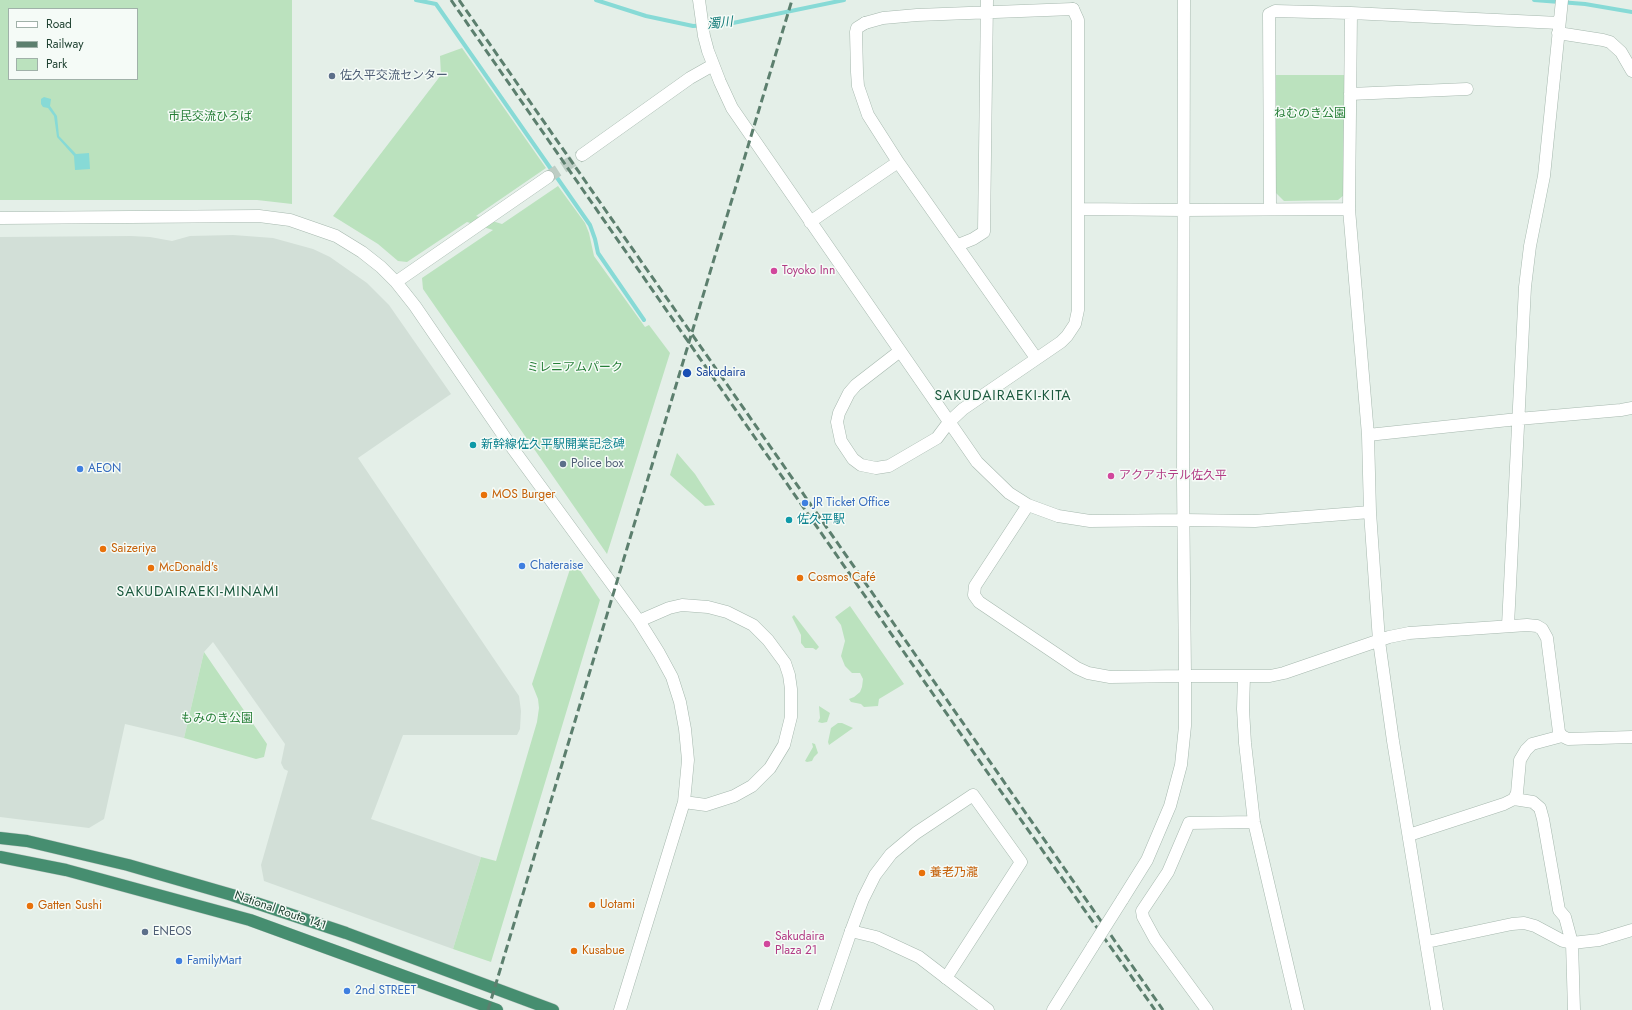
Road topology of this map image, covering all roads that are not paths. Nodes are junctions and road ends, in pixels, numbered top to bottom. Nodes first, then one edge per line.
1 (1184, 0) edge
2 (700, 5) edge
3 (1562, 5) edge
4 (987, 6) edge
5 (1351, 13) junction
6 (1559, 28) junction
7 (713, 65) junction
8 (1632, 71) edge
9 (1467, 89) dead end
10 (1350, 94) junction
11 (582, 154) tunnel mouth
12 (898, 162) junction
13 (548, 177) tunnel mouth
14 (1270, 208) junction
15 (1078, 209) junction
16 (1349, 209) junction
17 (1183, 210) junction
18 (0, 218) edge
19 (810, 222) junction
20 (958, 245) junction
21 (396, 282) junction
22 (900, 351) junction
23 (1036, 358) junction
24 (1632, 408) edge
25 (1518, 418) junction
26 (949, 422) junction
27 (1368, 435) junction
28 (1028, 505) junction
29 (1370, 512) junction
30 (1183, 520) junction
31 (639, 620) junction
32 (1508, 625) junction
33 (1380, 641) junction
34 (1186, 676) junction
35 (1244, 676) junction
36 (1562, 736) junction
37 (1632, 737) edge
38 (1514, 799) junction
39 (684, 802) junction
40 (1254, 822) junction
41 (1409, 835) junction
42 (0, 838) edge
43 (0, 857) edge
44 (1632, 930) edge
45 (851, 931) junction
46 (1427, 942) junction
47 (1572, 943) junction
48 (946, 978) junction
49 (497, 1010) edge
50 (553, 1010) edge
51 (620, 1010) edge
52 (824, 1010) edge
53 (988, 1010) edge
54 (1053, 1010) edge
55 (1207, 1010) edge
56 (1298, 1010) edge
57 (1437, 1010) edge
58 (1574, 1010) edge

1 - 17 street
2 - 7 street
3 - 6 street
4 - 12 street
4 - 15 street
4 - 20 street
5 - 6 street
5 - 10 street
5 - 14 street
6 - 8 street
6 - 25 street
7 - 11 street
7 - 19 street
9 - 10 street
10 - 16 street
12 - 19 street
12 - 20 street
13 - 21 street
14 - 16 street
14 - 17 street
15 - 17 street
15 - 23 street
16 - 27 street
17 - 30 street
18 - 21 street
19 - 22 street
20 - 23 street
21 - 31 street
22 - 26 street
22 - 26 street
23 - 26 street
24 - 25 street
25 - 27 street
25 - 32 street
26 - 28 street
27 - 29 street
28 - 30 street
28 - 34 street
29 - 30 street
29 - 33 street
30 - 34 street
31 - 39 street
31 - 39 street
32 - 33 street
32 - 36 street
33 - 35 street
33 - 41 street
34 - 35 street
34 - 54 street, bridge
35 - 40 street
36 - 37 street
36 - 38 street
38 - 41 street
38 - 47 street
39 - 51 street
40 - 55 street
40 - 56 street
41 - 46 street
42 - 50 highway, National Route 141
43 - 49 highway, National Route 141
44 - 47 street
45 - 48 street
45 - 48 street
45 - 52 street
46 - 47 street
46 - 57 street
47 - 58 street
48 - 53 street

